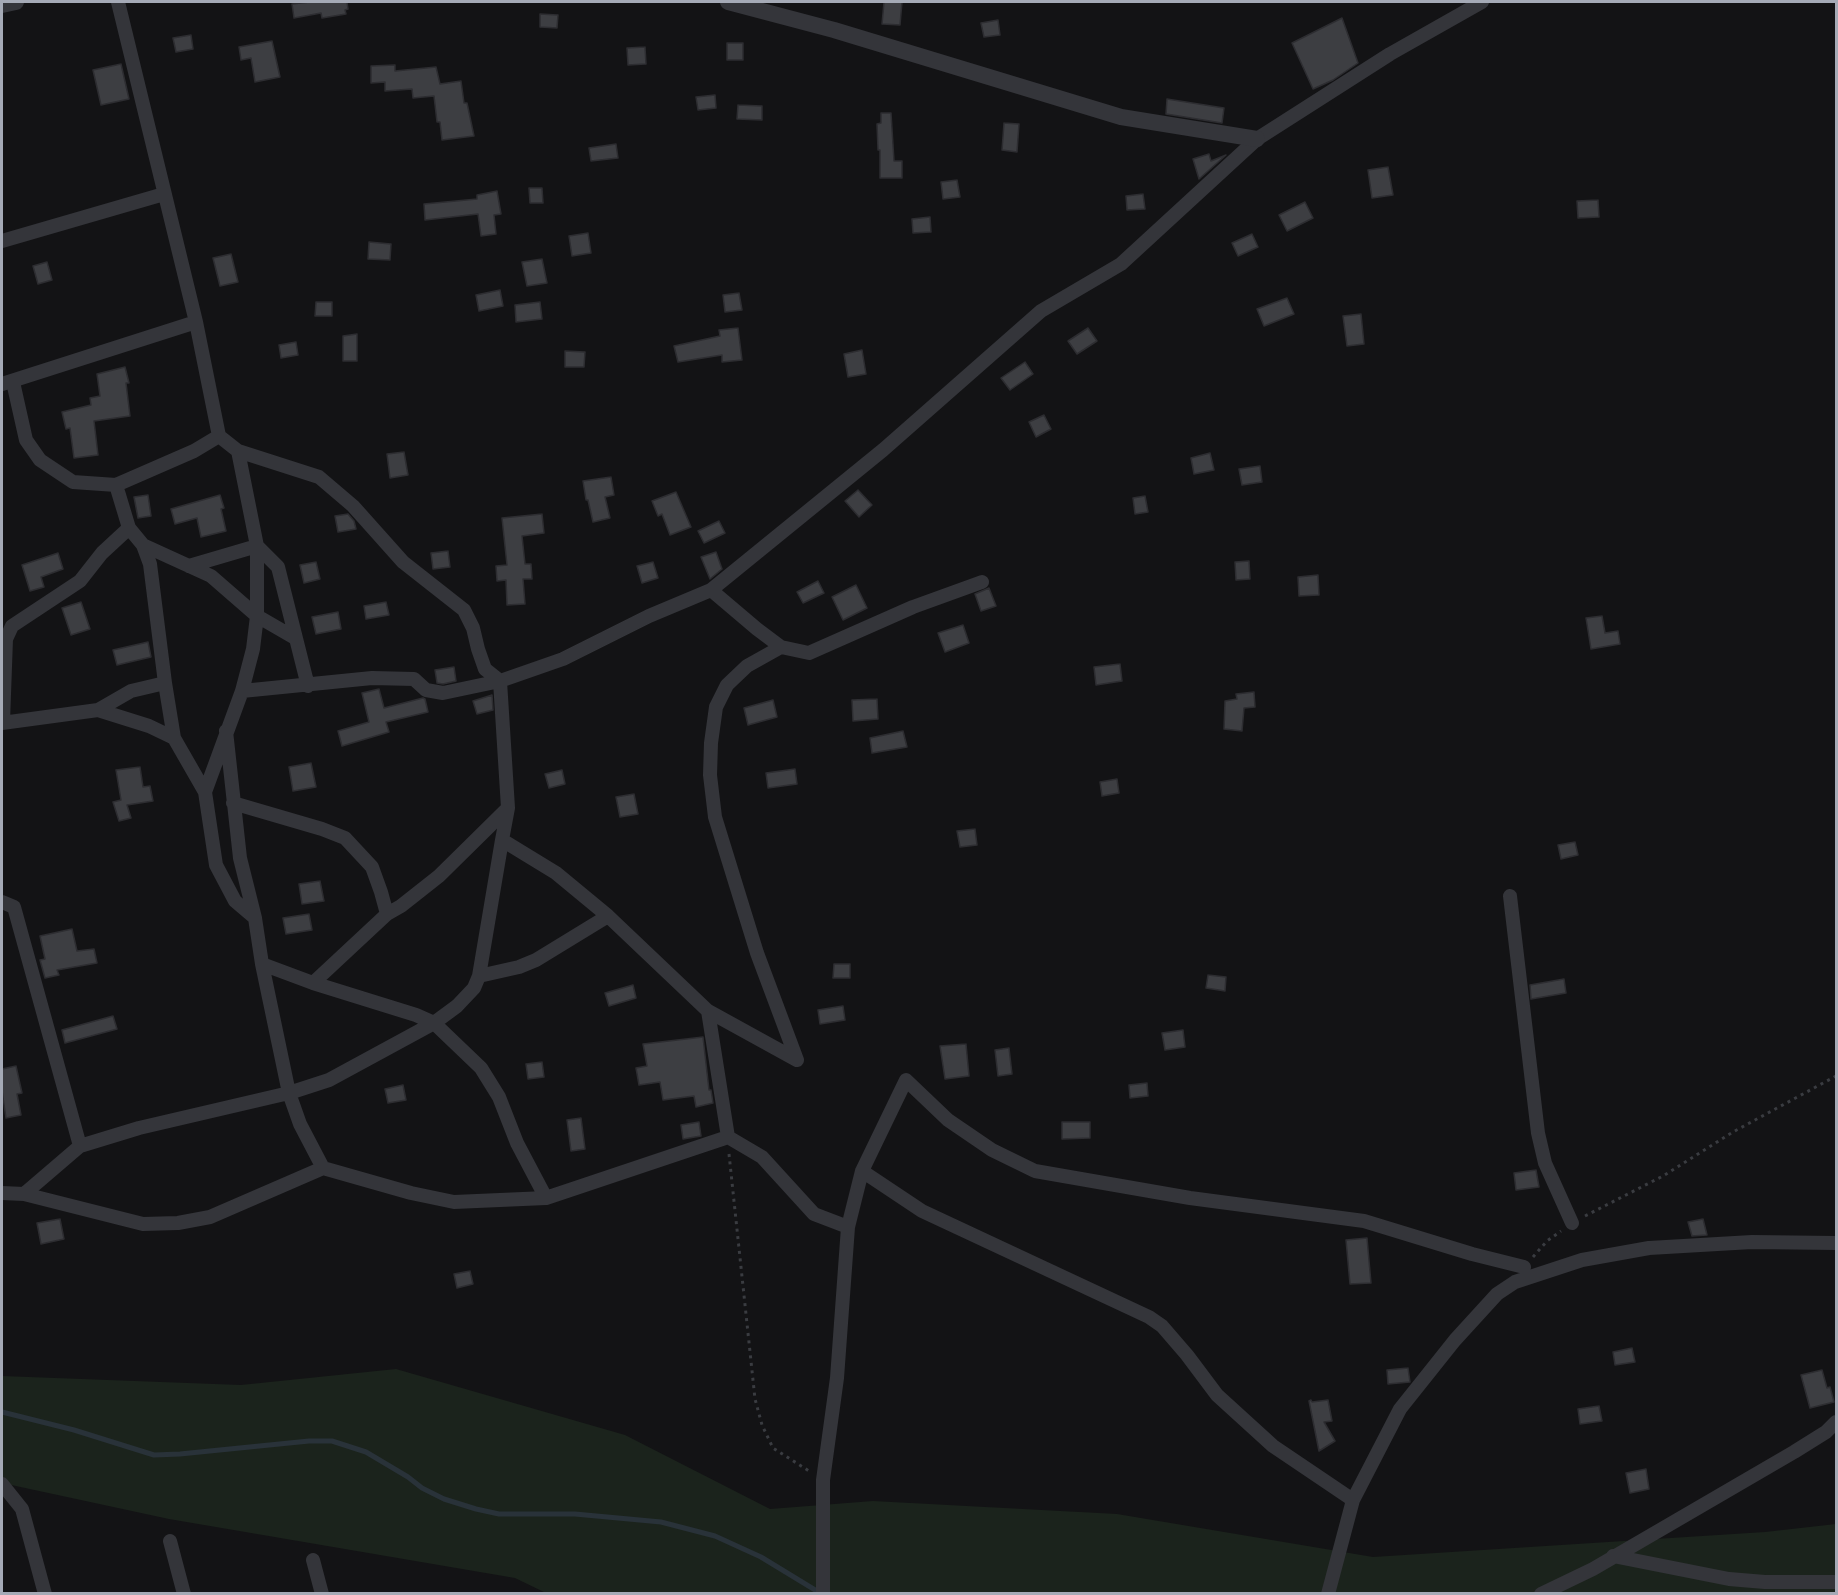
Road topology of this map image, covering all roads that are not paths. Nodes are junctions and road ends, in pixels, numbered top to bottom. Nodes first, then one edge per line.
1 (16, 2) edge
2 (118, 2) edge
3 (728, 2) edge
4 (1482, 2) edge
5 (2, 5) edge
6 (1257, 139) junction
7 (164, 194) junction
8 (2, 241) edge
9 (196, 322) junction
10 (7, 383) edge
11 (219, 436) junction
12 (238, 451) junction
13 (116, 485) junction
14 (129, 528) junction
15 (143, 545) junction
16 (257, 546) junction
17 (189, 566) junction
18 (982, 582) dead end
19 (711, 590) junction
20 (257, 616) junction
21 (296, 638) junction
22 (781, 647) junction
23 (500, 681) junction
24 (165, 683) junction
25 (308, 686) junction
26 (242, 692) junction
27 (98, 710) junction
28 (2, 723) edge
29 (226, 731) junction
30 (174, 738) junction
31 (205, 792) junction
32 (233, 803) junction
33 (508, 808) junction
34 (502, 840) junction
35 (1509, 896) dead end
36 (2, 902) edge
37 (387, 914) junction
38 (608, 916) junction
39 (255, 918) junction
40 (262, 964) junction
41 (479, 976) junction
42 (313, 983) junction
43 (708, 1011) junction
44 (434, 1023) junction
45 (289, 1093) junction
46 (728, 1137) junction
47 (80, 1146) junction
48 (323, 1168) junction
49 (862, 1171) junction
50 (2, 1193) edge
51 (24, 1194) junction
52 (546, 1198) junction
53 (1572, 1223) road end
54 (848, 1227) junction
55 (1836, 1243) edge
56 (1524, 1267) road end
57 (1836, 1422) edge
58 (2, 1484) edge
59 (1353, 1500) junction
60 (170, 1541) dead end
61 (1613, 1556) junction
62 (313, 1560) dead end
63 (1836, 1582) edge
64 (45, 1593) edge
65 (184, 1593) edge
66 (322, 1593) edge
67 (823, 1593) edge
68 (1328, 1593) edge
69 (1541, 1593) edge

1 - 5 street
2 - 7 street
3 - 6 street
4 - 6 street
6 - 19 street
7 - 8 street
7 - 9 street
9 - 10 street
9 - 11 street
10 - 13 street
11 - 12 street
11 - 13 street
12 - 16 street
12 - 23 street
13 - 14 street
14 - 15 street
14 - 28 street
15 - 17 street
15 - 24 street
16 - 17 street
16 - 20 street
16 - 21 street
17 - 20 street
18 - 22 street
19 - 22 street
19 - 23 street
20 - 21 street
20 - 26 street
21 - 25 street
22 - 43 street
23 - 25 street
23 - 33 street
24 - 27 street
24 - 30 street
25 - 26 street
26 - 29 street
27 - 28 street
27 - 30 street
29 - 31 street
29 - 32 street
30 - 31 street
31 - 39 street
32 - 37 street
32 - 39 street
33 - 34 street
33 - 37 street
34 - 38 street
34 - 41 street
35 - 53 street
36 - 47 street
37 - 42 street
38 - 41 street
38 - 43 street
39 - 40 street
40 - 42 street
40 - 45 street
41 - 44 street
42 - 44 street
43 - 46 street
44 - 45 street
44 - 52 street
45 - 47 street
45 - 48 street
46 - 52 street
46 - 54 street
47 - 51 street
48 - 51 street
48 - 52 street
49 - 54 street
49 - 56 street
49 - 59 street
50 - 51 street
54 - 67 street
55 - 59 street
57 - 61 street
58 - 64 street
59 - 68 street
60 - 65 street
61 - 63 street
61 - 69 street
62 - 66 street

